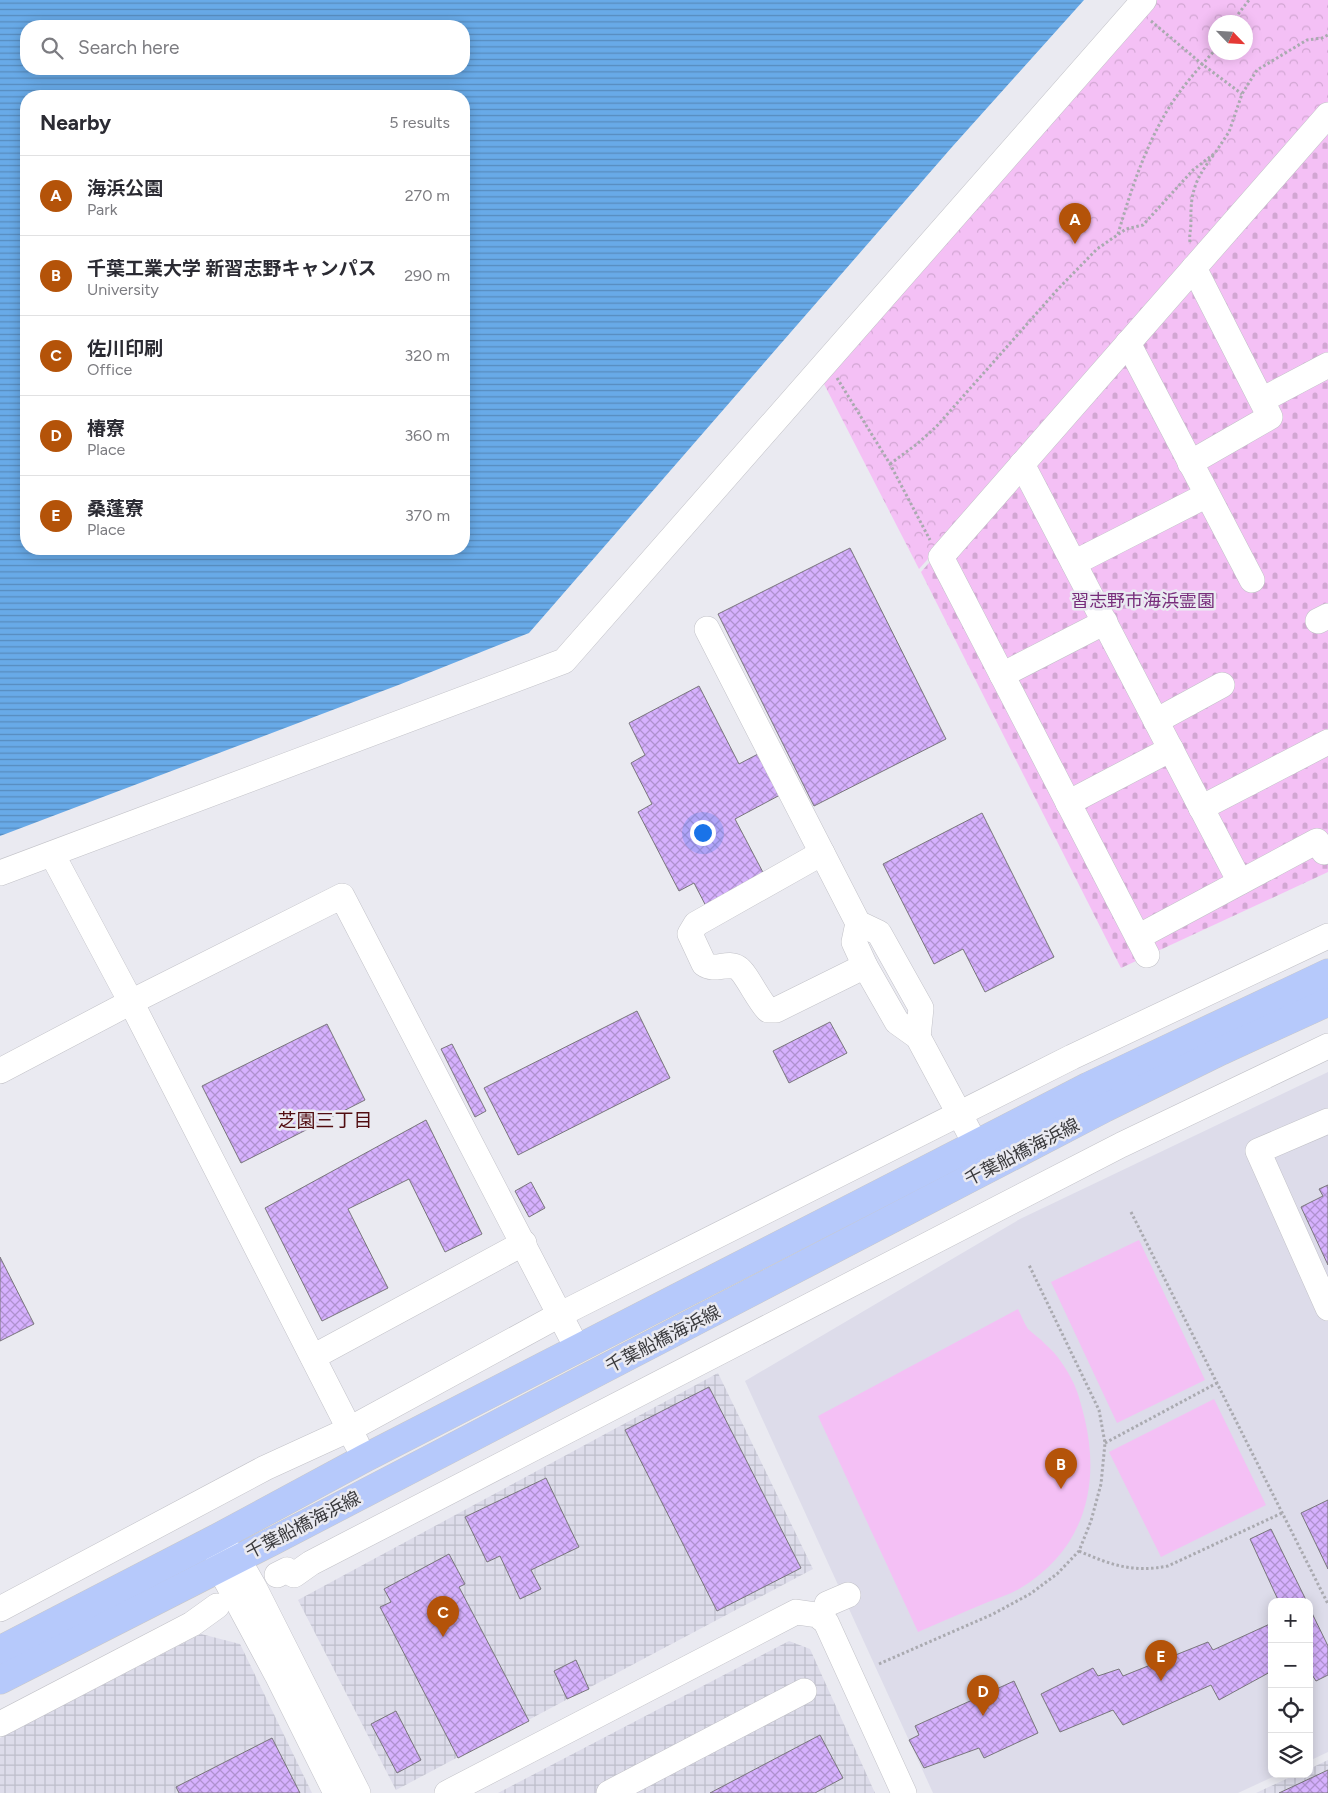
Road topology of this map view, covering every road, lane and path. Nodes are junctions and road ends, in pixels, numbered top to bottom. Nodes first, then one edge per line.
1 (1249, 0) edge
2 (1140, 4) edge
3 (1237, 15) edge
4 (1328, 34) edge
5 (1208, 58) edge
6 (1202, 64) junction
7 (1242, 94) junction
8 (1328, 115) edge
9 (1215, 152) junction
10 (1118, 234) junction
11 (1192, 256) junction
12 (1128, 343) junction
13 (826, 361) junction
14 (1325, 373) edge
15 (1262, 400) junction
16 (1190, 463) junction
17 (890, 464) junction
18 (1022, 464) junction
19 (1207, 495) junction
20 (932, 544) dead end
21 (1074, 563) junction
22 (1252, 580) dead end
23 (1105, 622) junction
24 (707, 629) dead end
25 (1002, 675) junction
26 (1222, 685) dead end
27 (1156, 721) junction
28 (1328, 742) edge
29 (1171, 749) junction
30 (1068, 803) junction
31 (1201, 808) junction
32 (1328, 850) edge
33 (822, 853) junction
34 (52, 854) junction
35 (0, 873) edge
36 (1240, 882) junction
37 (858, 923) junction
38 (1328, 936) edge
39 (865, 966) junction
40 (1328, 973) edge
41 (131, 1002) junction
42 (1328, 1002) edge
43 (918, 1037) junction
44 (1328, 1046) edge
45 (0, 1071) edge
46 (959, 1115) junction
47 (1328, 1121) edge
48 (976, 1145) junction
49 (1131, 1212) dead end
50 (524, 1243) junction
51 (1029, 1265) dead end
52 (1328, 1308) edge
53 (560, 1314) junction
54 (577, 1348) junction
55 (312, 1357) junction
56 (1217, 1383) junction
57 (348, 1430) junction
58 (1105, 1443) junction
59 (366, 1458) junction
60 (1282, 1513) junction
61 (216, 1539) junction
62 (1079, 1551) junction
63 (229, 1564) junction
64 (277, 1575) dead end
65 (1328, 1604) edge
66 (217, 1606) dead end
67 (0, 1610) edge
68 (0, 1650) edge
69 (878, 1664) dead end
70 (0, 1680) edge
71 (804, 1691) dead end
72 (0, 1724) edge
73 (336, 1793) edge
74 (358, 1793) edge
75 (447, 1793) edge
76 (609, 1793) edge
77 (904, 1793) edge

1 - 3 path
2 - 6 path
2 - 13 street
4 - 7 path
5 - 6 path
6 - 7 path
6 - 10 path
7 - 9 path
8 - 11 street
9 - 10 path
9 - 11 path
10 - 17 path
11 - 12 street
11 - 15 street
12 - 16 street
12 - 18 street
13 - 17 path
13 - 34 street
14 - 15 street
15 - 16 street
16 - 19 street
17 - 20 path
18 - 21 street
18 - 25 street
19 - 21 street
19 - 22 street
21 - 23 street
23 - 25 street
23 - 27 street
24 - 33 street
25 - 30 street
26 - 27 street
27 - 29 street
28 - 31 street
29 - 30 street
29 - 31 street
30 - 36 street
31 - 36 street
32 - 36 street
33 - 37 street
33 - 39 street
34 - 35 street
34 - 41 street
37 - 39 street
37 - 43 street
38 - 46 street
39 - 43 street
40 - 48 main road, 千葉船橋海浜線
41 - 45 street
41 - 50 street
41 - 55 street
42 - 63 main road, 千葉船橋海浜線
43 - 46 street
44 - 64 street
46 - 48 street
46 - 53 street
47 - 52 street
48 - 54 main road, 千葉船橋海浜線
49 - 56 path
50 - 53 street
50 - 55 street
51 - 58 path
53 - 54 street
53 - 57 street
54 - 59 main road, 千葉船橋海浜線
55 - 57 street
56 - 58 path
56 - 60 path
57 - 59 street
57 - 67 street
58 - 62 path
59 - 61 main road, 千葉船橋海浜線
60 - 62 path
60 - 65 path
61 - 63 street
61 - 68 main road, 千葉船橋海浜線
62 - 69 path
63 - 70 main road, 千葉船橋海浜線
63 - 73 street
63 - 74 street
66 - 72 street
71 - 76 street
75 - 77 street

